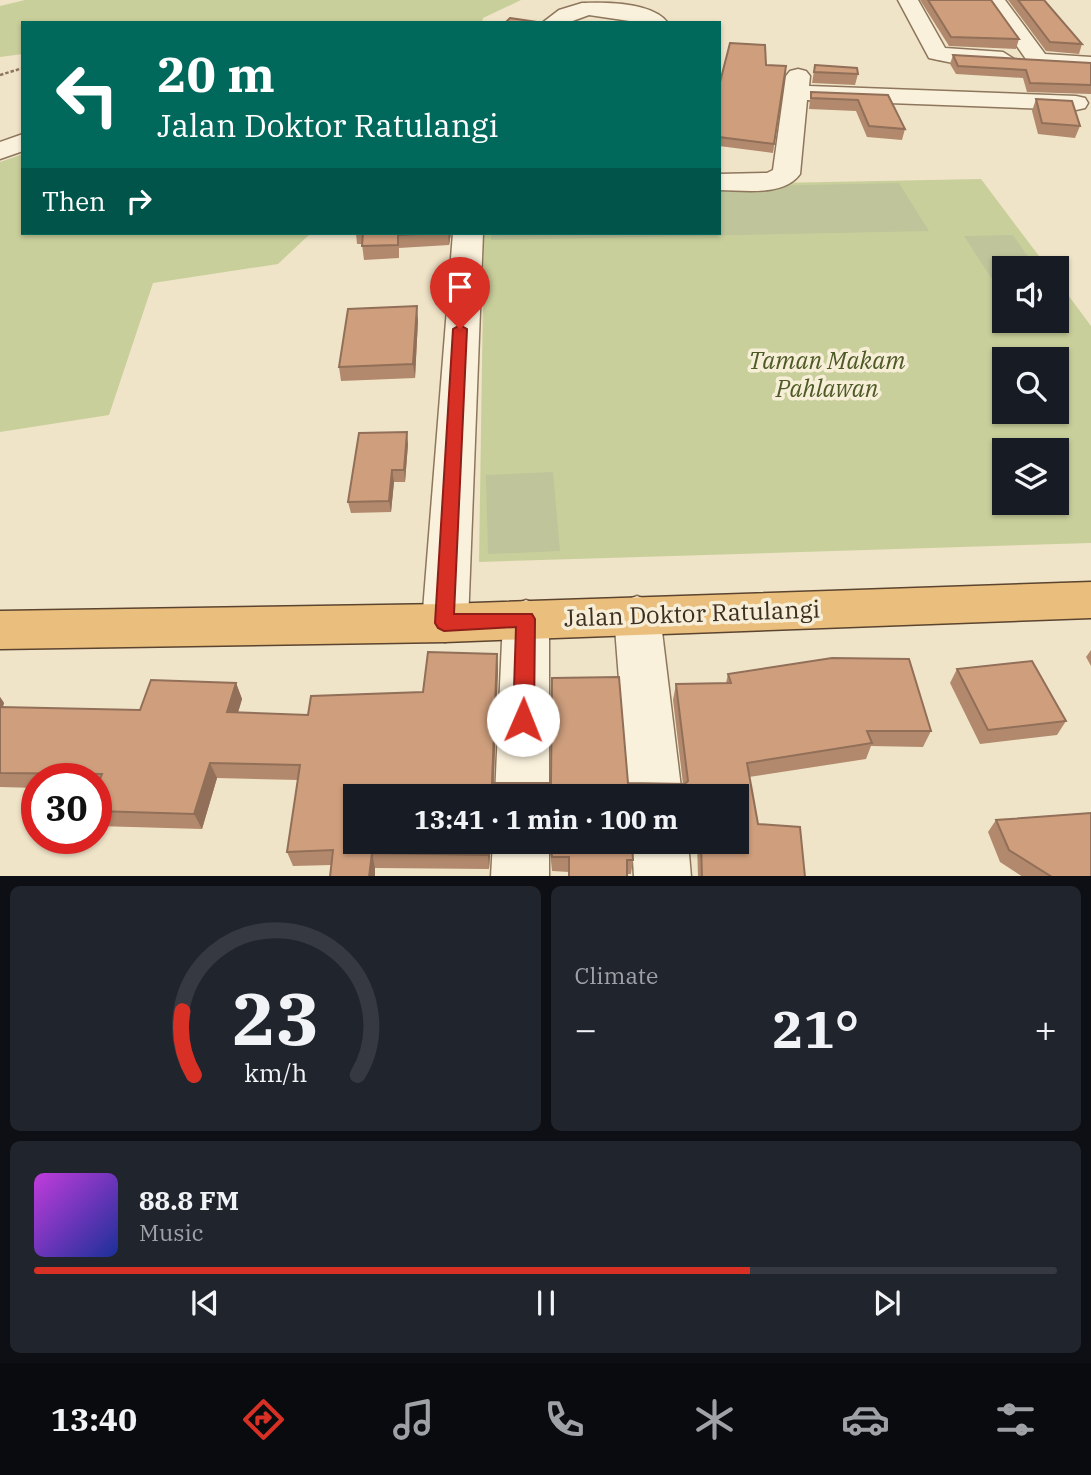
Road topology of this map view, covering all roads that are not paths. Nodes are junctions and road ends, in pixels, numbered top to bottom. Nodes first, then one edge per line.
1 (908, 0) edge
2 (995, 0) edge
3 (557, 21) edge
4 (656, 21) edge
5 (1038, 60) junction
6 (1091, 64) edge
7 (1076, 103) edge
8 (21, 143) edge
9 (0, 151) edge
10 (721, 182) edge
11 (467, 235) edge
12 (1091, 600) edge
13 (637, 615) junction
14 (526, 619) junction
15 (444, 623) junction
16 (0, 630) edge
17 (522, 784) edge
18 (654, 784) edge
19 (521, 854) edge
20 (661, 854) edge
21 (520, 876) edge
22 (663, 876) edge

1 - 5 street
2 - 5 street
3 - 4 street
5 - 6 street
7 - 10 street
8 - 9 street
11 - 15 street
12 - 13 highway, Jalan Doktor Ratulangi
13 - 14 highway, Jalan Doktor Ratulangi
13 - 18 street
14 - 15 highway, Jalan Doktor Ratulangi
14 - 17 street
15 - 16 highway, Jalan Doktor Ratulangi
19 - 21 street
20 - 22 street

